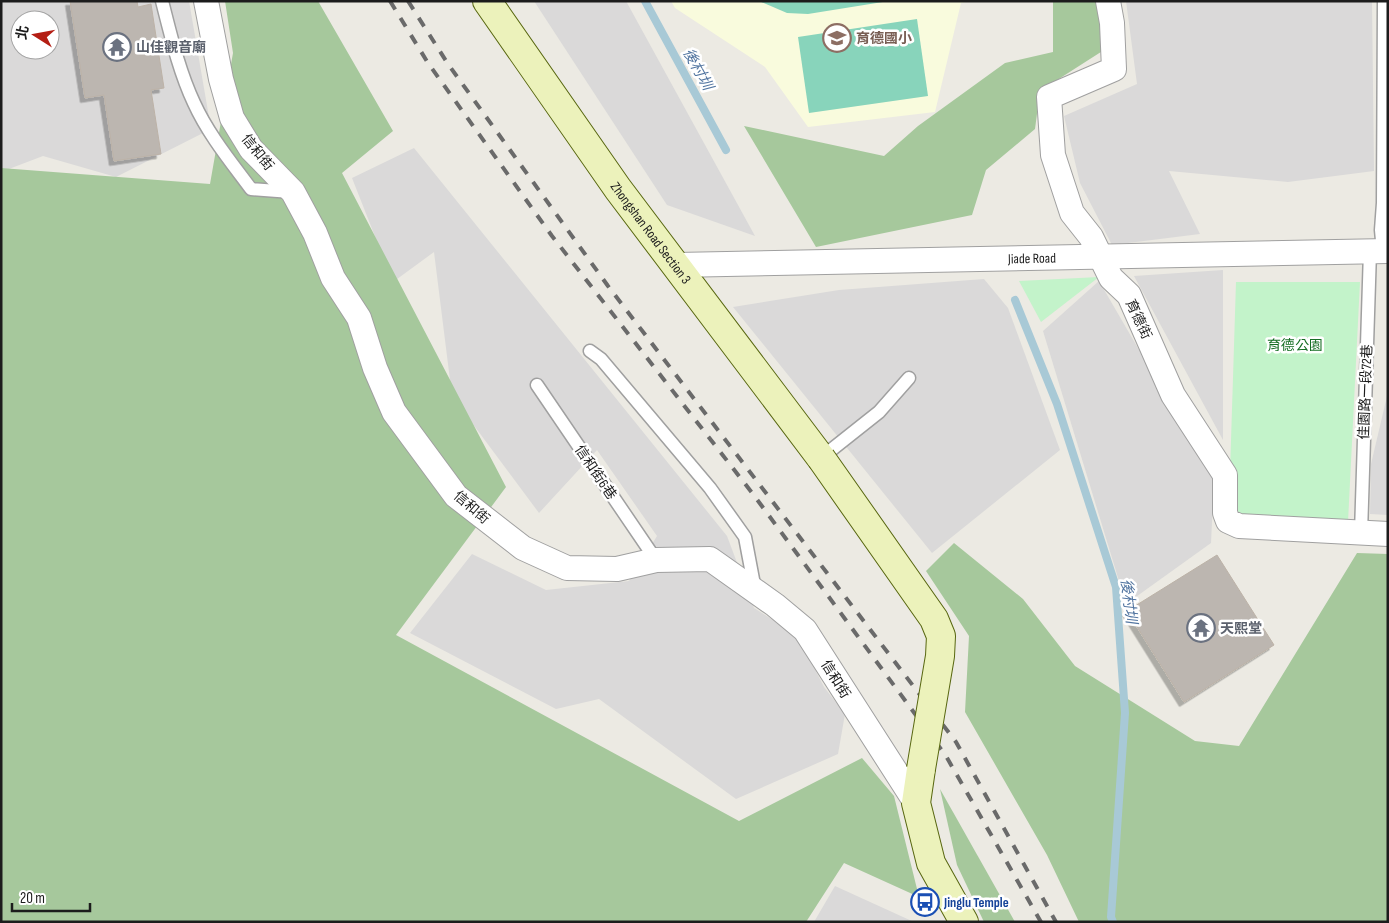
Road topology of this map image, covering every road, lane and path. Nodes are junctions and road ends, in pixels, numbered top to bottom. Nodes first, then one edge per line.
1 (162, 1) edge
2 (206, 1) edge
3 (487, 1) edge
4 (1108, 1) edge
5 (1384, 1) edge
6 (293, 192) junction
7 (1380, 251) edge
8 (1100, 257) junction
9 (676, 265) junction
10 (590, 351) dead end
11 (908, 378) dead end
12 (537, 385) dead end
13 (821, 458) junction
14 (1360, 533) junction
15 (1388, 534) edge
16 (656, 560) junction
17 (756, 593) junction
18 (916, 803) junction
19 (964, 922) edge

1 - 6 lane
2 - 6 street, 信和街
3 - 9 main road, Zhongshan Road Section 3
4 - 8 street, 育德街
5 - 7 lane, 佳園路一段72巷
6 - 16 street, 信和街
7 - 8 street, Jiade Road
7 - 14 lane, 佳園路一段72巷
8 - 9 street, Jiade Road
8 - 14 street, 育德街
9 - 13 main road, Zhongshan Road Section 3
10 - 17 lane
11 - 13 lane
12 - 16 lane, 信和街6巷
13 - 18 main road, Zhongshan Road Section 3, bridge
14 - 15 street, 育德街
16 - 17 street, 信和街
17 - 18 street, 信和街
18 - 19 main road

